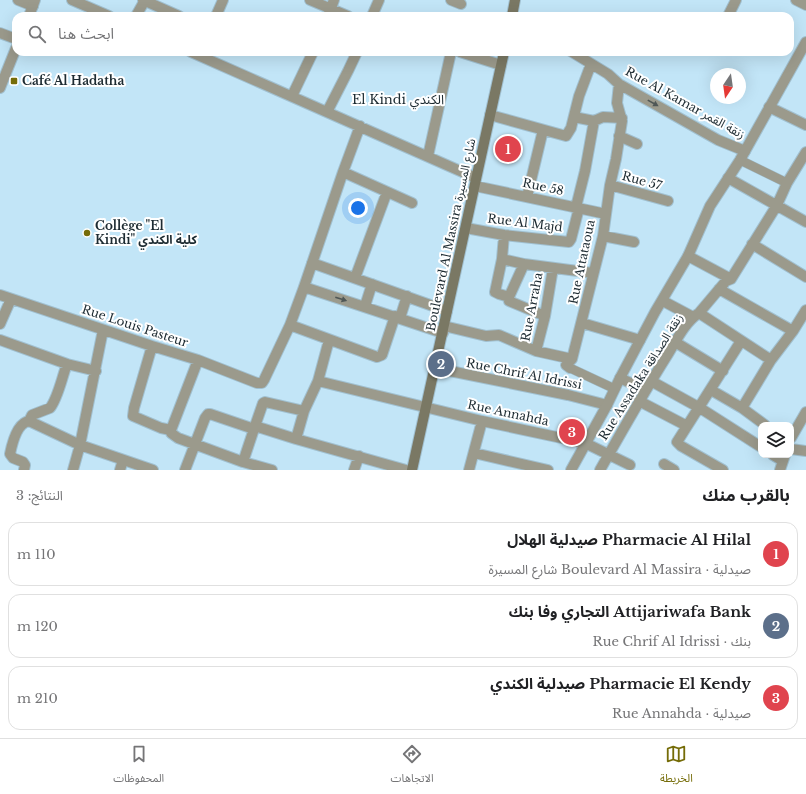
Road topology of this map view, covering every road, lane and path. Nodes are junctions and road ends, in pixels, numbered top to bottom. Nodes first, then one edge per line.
1 (18, 0) edge
2 (72, 0) edge
3 (144, 0) edge
4 (221, 0) edge
5 (310, 0) edge
6 (379, 0) edge
7 (451, 0) edge
8 (515, 0) edge
9 (736, 0) edge
10 (796, 0) edge
11 (34, 3) edge
12 (461, 4) dead end
13 (806, 5) edge
14 (331, 8) edge
15 (100, 12) edge
16 (138, 12) edge
17 (170, 12) edge
18 (217, 12) edge
19 (374, 12) edge
20 (513, 12) edge
21 (730, 12) edge
22 (0, 33) edge
23 (12, 38) edge
24 (806, 42) edge
25 (13, 56) edge
26 (200, 56) edge
27 (311, 56) edge
28 (354, 56) edge
29 (450, 56) edge
30 (473, 56) edge
31 (503, 56) edge
32 (580, 56) edge
33 (591, 64) junction
34 (501, 65) junction
35 (619, 84) junction
36 (0, 88) edge
37 (292, 96) junction
38 (769, 107) junction
39 (327, 112) junction
40 (490, 115) junction
41 (574, 117) junction
42 (622, 118) junction
43 (594, 122) junction
44 (806, 125) edge
45 (360, 126) junction
46 (543, 130) junction
47 (619, 136) junction
48 (637, 144) dead end
49 (745, 151) junction
50 (806, 152) edge
51 (428, 156) junction
52 (740, 160) junction
53 (343, 172) junction
54 (728, 178) junction
55 (476, 182) junction
56 (786, 183) junction
57 (610, 185) junction
58 (386, 192) junction
59 (527, 197) junction
60 (668, 201) dead end
61 (412, 203) dead end
62 (777, 206) junction
63 (578, 208) junction
64 (606, 214) junction
65 (805, 219) edge
66 (466, 228) junction
67 (603, 236) junction
68 (504, 240) junction
69 (634, 242) dead end
70 (752, 244) junction
71 (688, 256) junction
72 (502, 259) junction
73 (312, 262) junction
74 (524, 264) junction
75 (553, 268) junction
76 (593, 273) junction
77 (806, 277) edge
78 (355, 278) junction
79 (731, 279) junction
80 (372, 284) junction
81 (304, 287) junction
82 (719, 289) junction
83 (0, 295) edge
84 (407, 296) junction
85 (509, 297) junction
86 (11, 299) junction
87 (663, 301) junction
88 (366, 306) junction
89 (806, 310) edge
90 (447, 311) junction
91 (696, 315) junction
92 (545, 316) junction
93 (398, 317) junction
94 (582, 323) junction
95 (0, 324) edge
96 (290, 325) junction
97 (103, 330) junction
98 (443, 330) junction
99 (793, 331) junction
100 (0, 340) edge
101 (329, 340) junction
102 (640, 340) junction
103 (741, 341) junction
104 (675, 342) junction
105 (152, 346) junction
106 (536, 351) junction
107 (198, 360) junction
108 (771, 360) junction
109 (571, 363) junction
110 (67, 364) junction
111 (435, 368) junction
112 (96, 371) junction
113 (722, 371) junction
114 (620, 378) junction
115 (318, 381) junction
116 (651, 381) junction
117 (615, 389) junction
118 (645, 390) junction
119 (711, 390) junction
120 (639, 401) junction
121 (607, 405) junction
122 (426, 408) junction
123 (700, 408) junction
124 (742, 408) junction
125 (304, 411) junction
126 (806, 412) edge
127 (29, 421) junction
128 (482, 421) junction
129 (761, 422) edge
130 (687, 426) junction
131 (255, 428) junction
132 (171, 430) junction
133 (794, 433) edge
134 (296, 439) junction
135 (195, 443) junction
136 (585, 443) junction
137 (80, 445) junction
138 (758, 445) edge
139 (794, 449) edge
140 (806, 451) edge
141 (474, 453) junction
142 (609, 455) junction
143 (359, 456) junction
144 (123, 460) junction
145 (243, 462) junction
146 (664, 464) dead end
147 (630, 465) dead end
148 (720, 469) edge
149 (24, 470) edge
150 (73, 470) edge
151 (120, 470) edge
152 (153, 470) edge
153 (185, 470) edge
154 (272, 470) edge
155 (354, 470) edge
156 (406, 470) edge
157 (412, 470) edge
158 (469, 470) edge
159 (548, 470) edge
160 (571, 470) edge
161 (600, 470) edge
162 (674, 470) edge

1 - 11 street
2 - 15 street
3 - 16 street
3 - 17 street
4 - 18 street
5 - 14 street
6 - 19 street
7 - 12 street
8 - 20 main road
9 - 21 street
10 - 13 street
22 - 23 street
24 - 38 street
25 - 36 street
26 - 37 street, Rue 58
27 - 37 street
28 - 39 street
29 - 51 street
30 - 34 street
31 - 34 main road, Boulevard Al Massira شارع المسيرة
32 - 33 street, Rue Al Kamar زنقة القمر
33 - 35 street, Rue Al Kamar زنقة القمر
33 - 41 street
34 - 40 main road, Boulevard Al Massira شارع المسيرة
35 - 42 street, Rue Attataoua
35 -> 49 street, Rue Al Kamar زنقة القمر
37 - 39 street, Rue 58
38 - 44 street
38 - 49 street
39 - 45 street, Rue 58
40 - 46 street
40 - 55 main road, Boulevard Al Massira شارع المسيرة
41 - 43 street
41 - 46 street
42 - 43 street
42 - 47 street, Rue Attataoua
43 - 63 street
45 - 51 street, Rue 58
45 - 53 street
46 - 59 street
47 - 48 street
47 - 57 street, Rue Attataoua
49 - 52 street
50 - 56 street, Rue Assadaka زنقة الصداقة
51 - 55 street, Rue 58
52 - 54 street
52 - 56 street
53 - 58 street
53 - 73 street
54 - 62 street
54 - 71 street
55 - 59 street, Rue 58
55 - 66 main road, Boulevard Al Massira شارع المسيرة
56 - 62 street, Rue Assadaka زنقة الصداقة
57 - 60 street, Rue 57
57 - 64 street, Rue Attataoua
58 - 61 street
58 - 78 street
59 - 63 street, Rue 58
62 - 65 street
62 - 70 street, Rue Assadaka زنقة الصداقة
63 - 64 street, Rue 58
63 - 68 street, Rue Al Majd
64 - 67 street, Rue Attataoua
66 - 68 street, Rue Al Majd
66 - 90 main road, Boulevard Al Massira شارع المسيرة
67 - 69 street
67 - 76 street, Rue Attataoua
68 - 72 street
70 - 77 street
70 - 79 street, Rue Assadaka زنقة الصداقة
71 - 79 street
71 - 87 street
72 - 74 street
72 - 85 street
73 - 78 street
73 - 81 street
74 - 75 street
74 - 85 street
75 - 76 street
75 - 92 street, Rue Arraha
76 - 94 street, Rue Attataoua
78 - 80 street
79 - 82 street, Rue Assadaka زنقة الصداقة
80 - 84 street
80 - 88 street
81 -> 88 street, Rue Arraha
81 - 96 street
82 - 91 street, Rue Assadaka زنقة الصداقة
82 - 99 street
83 - 86 street, Rue Louis Pasteur
84 - 90 street
84 - 93 street
85 - 92 street
86 - 95 street
86 - 97 street, Rue Louis Pasteur
87 - 91 street
87 - 102 street
88 - 93 street, Rue Arraha
89 - 99 street
90 - 98 main road, Boulevard Al Massira شارع المسيرة
91 - 103 street
91 - 104 street, Rue Assadaka زنقة الصداقة
92 - 106 street, Rue Arraha
93 - 98 street, Rue Arraha
93 - 101 street
94 - 102 street
94 - 109 street, Rue Attataoua
96 - 101 street
96 - 107 street, Rue Louis Pasteur
97 - 105 street, Rue Louis Pasteur
97 - 112 street
98 - 106 street, Rue Arraha
98 - 111 main road, Boulevard Al Massira شارع المسيرة
99 - 108 street
100 - 110 street
101 - 115 street
102 - 114 street
103 - 108 street
103 - 113 street
104 - 113 street
104 - 116 street, Rue Assadaka زنقة الصداقة
105 - 107 street, Rue Louis Pasteur
105 - 132 street
106 - 109 street, Rue Arraha
107 - 132 street
108 - 124 street
109 - 117 street
110 - 112 street
110 - 127 street
111 - 121 street, Rue Chrif Al Idrissi
111 - 122 main road, Boulevard Al Massira شارع المسيرة
112 - 137 street
113 - 119 street
114 - 117 street
114 - 118 street
115 - 122 street, Rue Annahda
115 - 125 street
116 - 118 street, Rue Assadaka زنقة الصداقة
116 - 123 street
117 - 121 street
118 - 120 street, Rue Assadaka زنقة الصداقة
119 - 123 street
119 - 124 street
120 - 130 street
120 - 142 street, Rue Assadaka زنقة الصداقة
121 - 136 street
122 - 128 street, Rue Annahda
122 - 157 main road, Boulevard Al Massira شارع المسيرة
123 - 130 street
123 - 138 street
124 - 129 street
125 - 131 street
125 - 134 street
126 - 133 street
127 - 137 street
127 - 149 street
128 - 136 street, Rue Annahda
128 - 141 street
130 - 148 street
131 - 134 street
131 - 135 street
131 - 145 street
132 - 135 street
134 - 143 street
135 - 145 street
135 - 153 street
136 - 142 street, Rue Annahda
136 - 160 street
137 - 144 street
137 - 150 street
139 - 140 street
141 - 158 street
141 - 159 street
142 - 147 street, Rue Annahda
142 - 161 street, Rue Assadaka زنقة الصداقة
143 - 155 street
143 - 156 street
144 - 151 street
144 - 152 street
145 - 154 street
146 - 162 street

